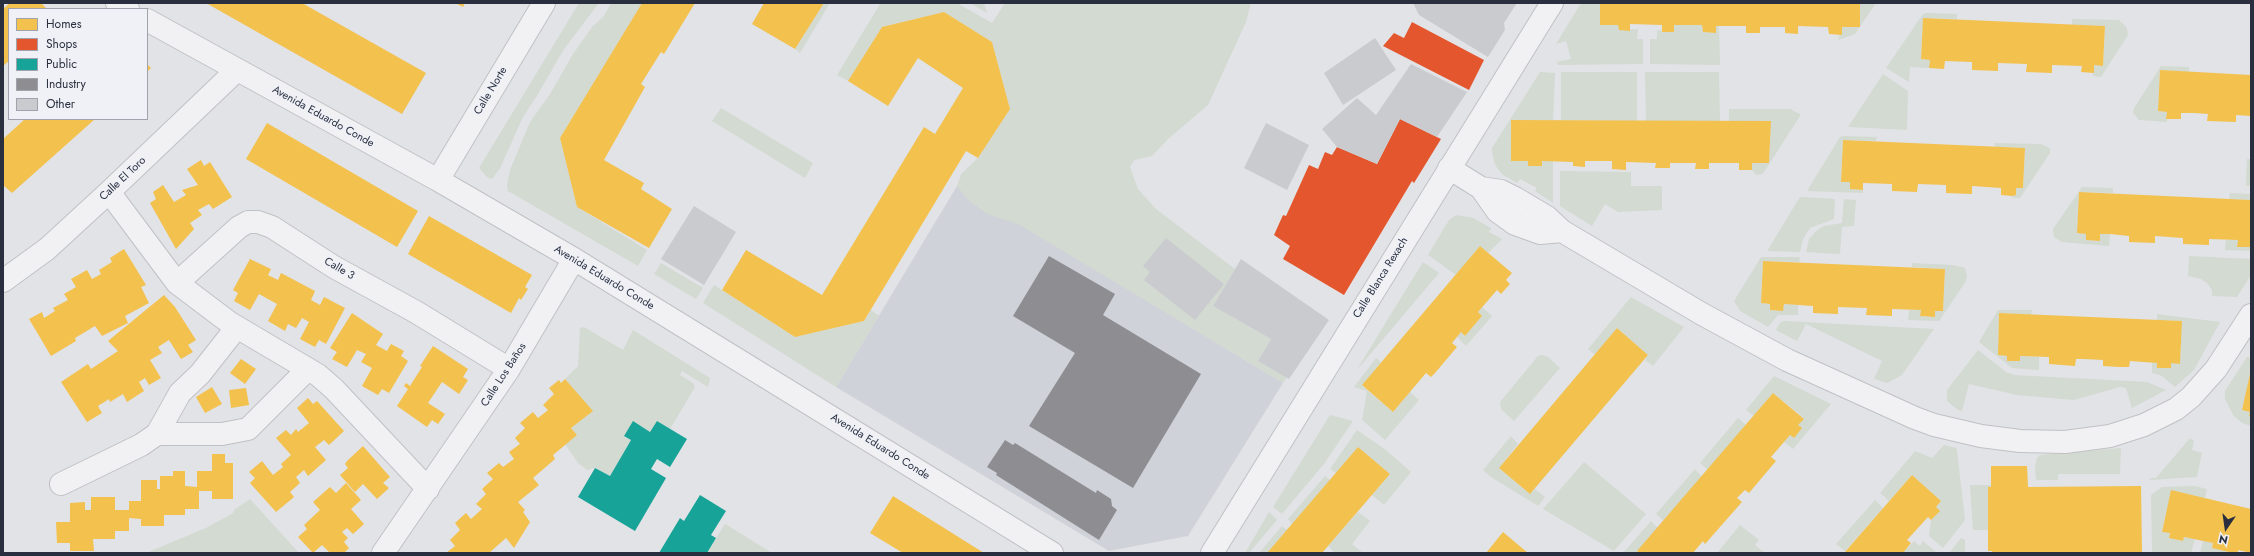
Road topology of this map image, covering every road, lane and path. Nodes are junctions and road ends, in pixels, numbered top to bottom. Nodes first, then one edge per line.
1 (117, 3) edge
2 (544, 3) edge
3 (1552, 3) edge
4 (126, 8) edge
5 (148, 21) edge
6 (237, 70) junction
7 (1449, 168) junction
8 (438, 180) junction
9 (109, 192) junction
10 (574, 259) junction
11 (3, 282) edge
12 (177, 283) junction
13 (2251, 314) edge
14 (237, 327) junction
15 (308, 369) junction
16 (509, 369) junction
17 (157, 434) junction
18 (61, 484) dead end
19 (428, 489) junction
20 (383, 553) edge
21 (1052, 553) edge
22 (1212, 553) edge

1 - 4 street
2 - 8 street, Calle Norte
3 - 7 street, Calle Blanca Rexach
5 - 6 street, Avenida Eduardo Conde
6 - 8 street, Avenida Eduardo Conde
6 - 9 street, Calle El Toro
7 - 13 street
7 - 22 street, Calle Blanca Rexach
8 - 10 street, Avenida Eduardo Conde
9 - 11 street, Calle El Toro
9 - 12 street
10 - 16 street, Calle Los Baños
10 - 21 street, Avenida Eduardo Conde
12 - 14 street
12 - 16 street, Calle 3
14 - 15 street
14 - 17 street
15 - 17 street
15 - 19 street
16 - 19 street, Calle Los Baños
17 - 18 street
19 - 20 street, Calle Los Baños

